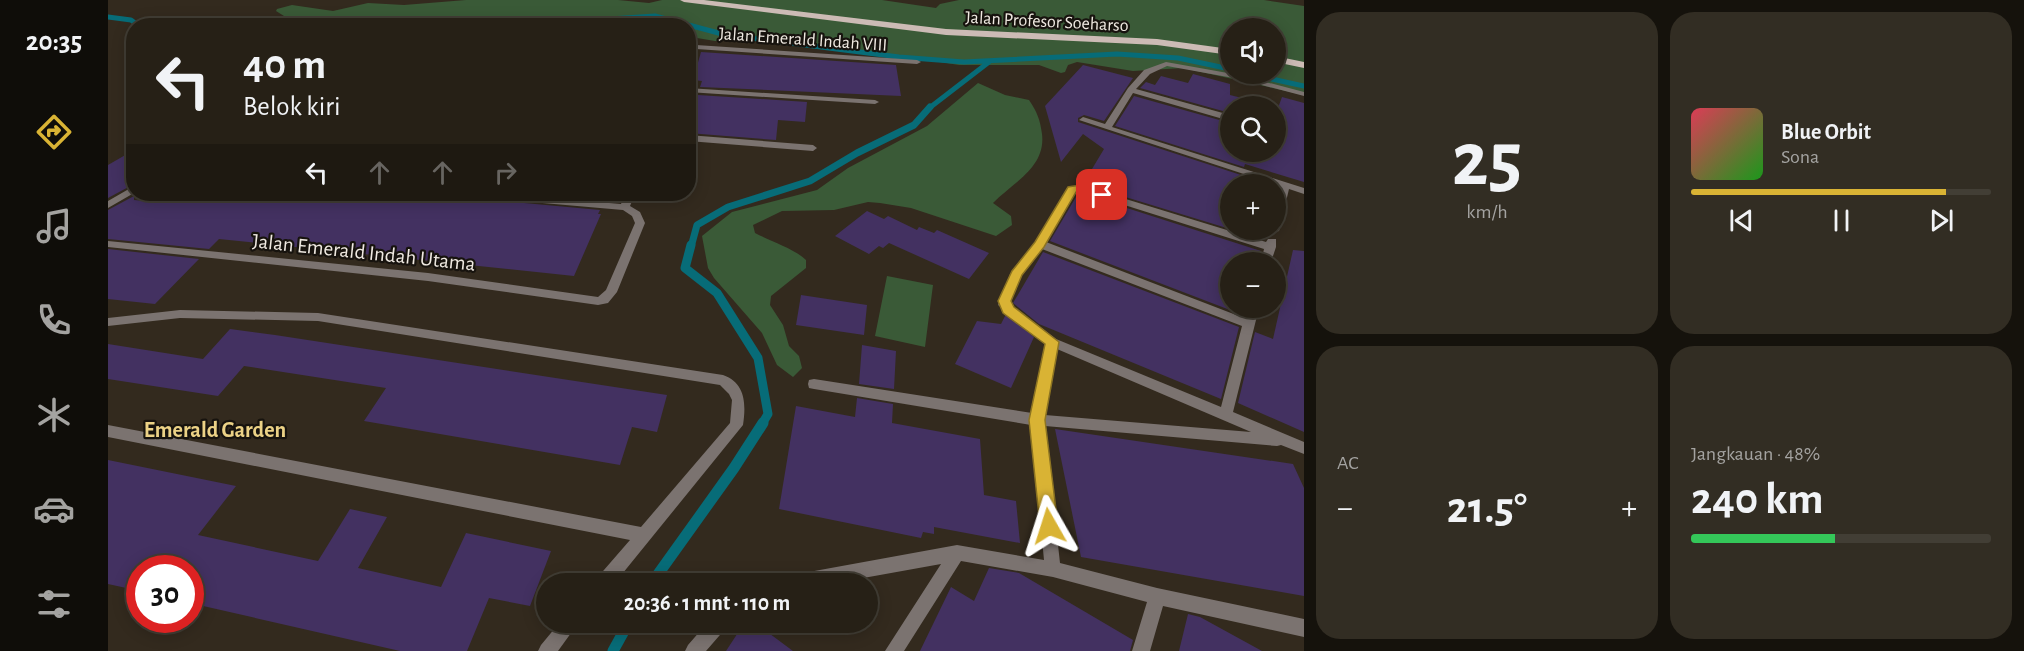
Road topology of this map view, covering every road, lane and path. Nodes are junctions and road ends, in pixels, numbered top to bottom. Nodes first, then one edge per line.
1 (684, 0) edge
2 (696, 47) edge
3 (1220, 51) edge
4 (1286, 61) edge
5 (917, 62) dead end
6 (1304, 65) edge
7 (1131, 90) junction
8 (696, 91) edge
9 (1304, 94) edge
10 (875, 102) dead end
11 (1220, 115) edge
12 (1083, 120) dead end
13 (1107, 128) junction
14 (696, 139) edge
15 (813, 148) dead end
16 (1251, 174) edge
17 (1286, 185) edge
18 (1304, 191) edge
19 (126, 194) edge
20 (556, 201) edge
21 (627, 201) edge
22 (108, 205) edge
23 (625, 207) junction
24 (1272, 240) edge
25 (108, 244) edge
26 (1040, 244) junction
27 (1271, 246) junction
28 (1269, 252) edge
29 (1250, 318) edge
30 (108, 322) edge
31 (1248, 324) junction
32 (1052, 342) junction
33 (814, 384) dead end
34 (1225, 416) junction
35 (1037, 420) junction
36 (108, 431) edge
37 (1289, 441) junction
38 (1304, 448) edge
39 (642, 535) junction
40 (957, 553) junction
41 (1053, 569) junction
42 (612, 573) edge
43 (844, 573) edge
44 (1157, 596) junction
45 (1304, 628) edge
46 (562, 633) edge
47 (710, 633) edge
48 (547, 651) edge
49 (694, 651) edge
50 (894, 651) edge
51 (1141, 651) edge

1 - 3 main road, Jalan Profesor Soeharso
2 - 5 street, Jalan Emerald Indah VIII
4 - 6 main road
7 - 9 street
7 - 11 street
7 - 13 street
8 - 10 street
12 - 13 street
13 - 16 street
14 - 15 street
17 - 18 street
19 - 22 street
20 - 23 street
21 - 23 street
23 - 25 street, Jalan Emerald Indah Utama
24 - 27 street
26 - 27 street
26 - 31 street
26 - 32 street
27 - 28 street
29 - 31 street
30 - 39 street
31 - 34 street
32 - 34 street
32 - 35 street
33 - 35 street
34 - 37 street
35 - 37 street
35 - 41 street
36 - 39 street
37 - 38 street
39 - 42 street
40 - 41 street
40 - 43 street
40 - 50 street
41 - 44 street
44 - 45 street
44 - 51 street
46 - 48 street
47 - 49 street

